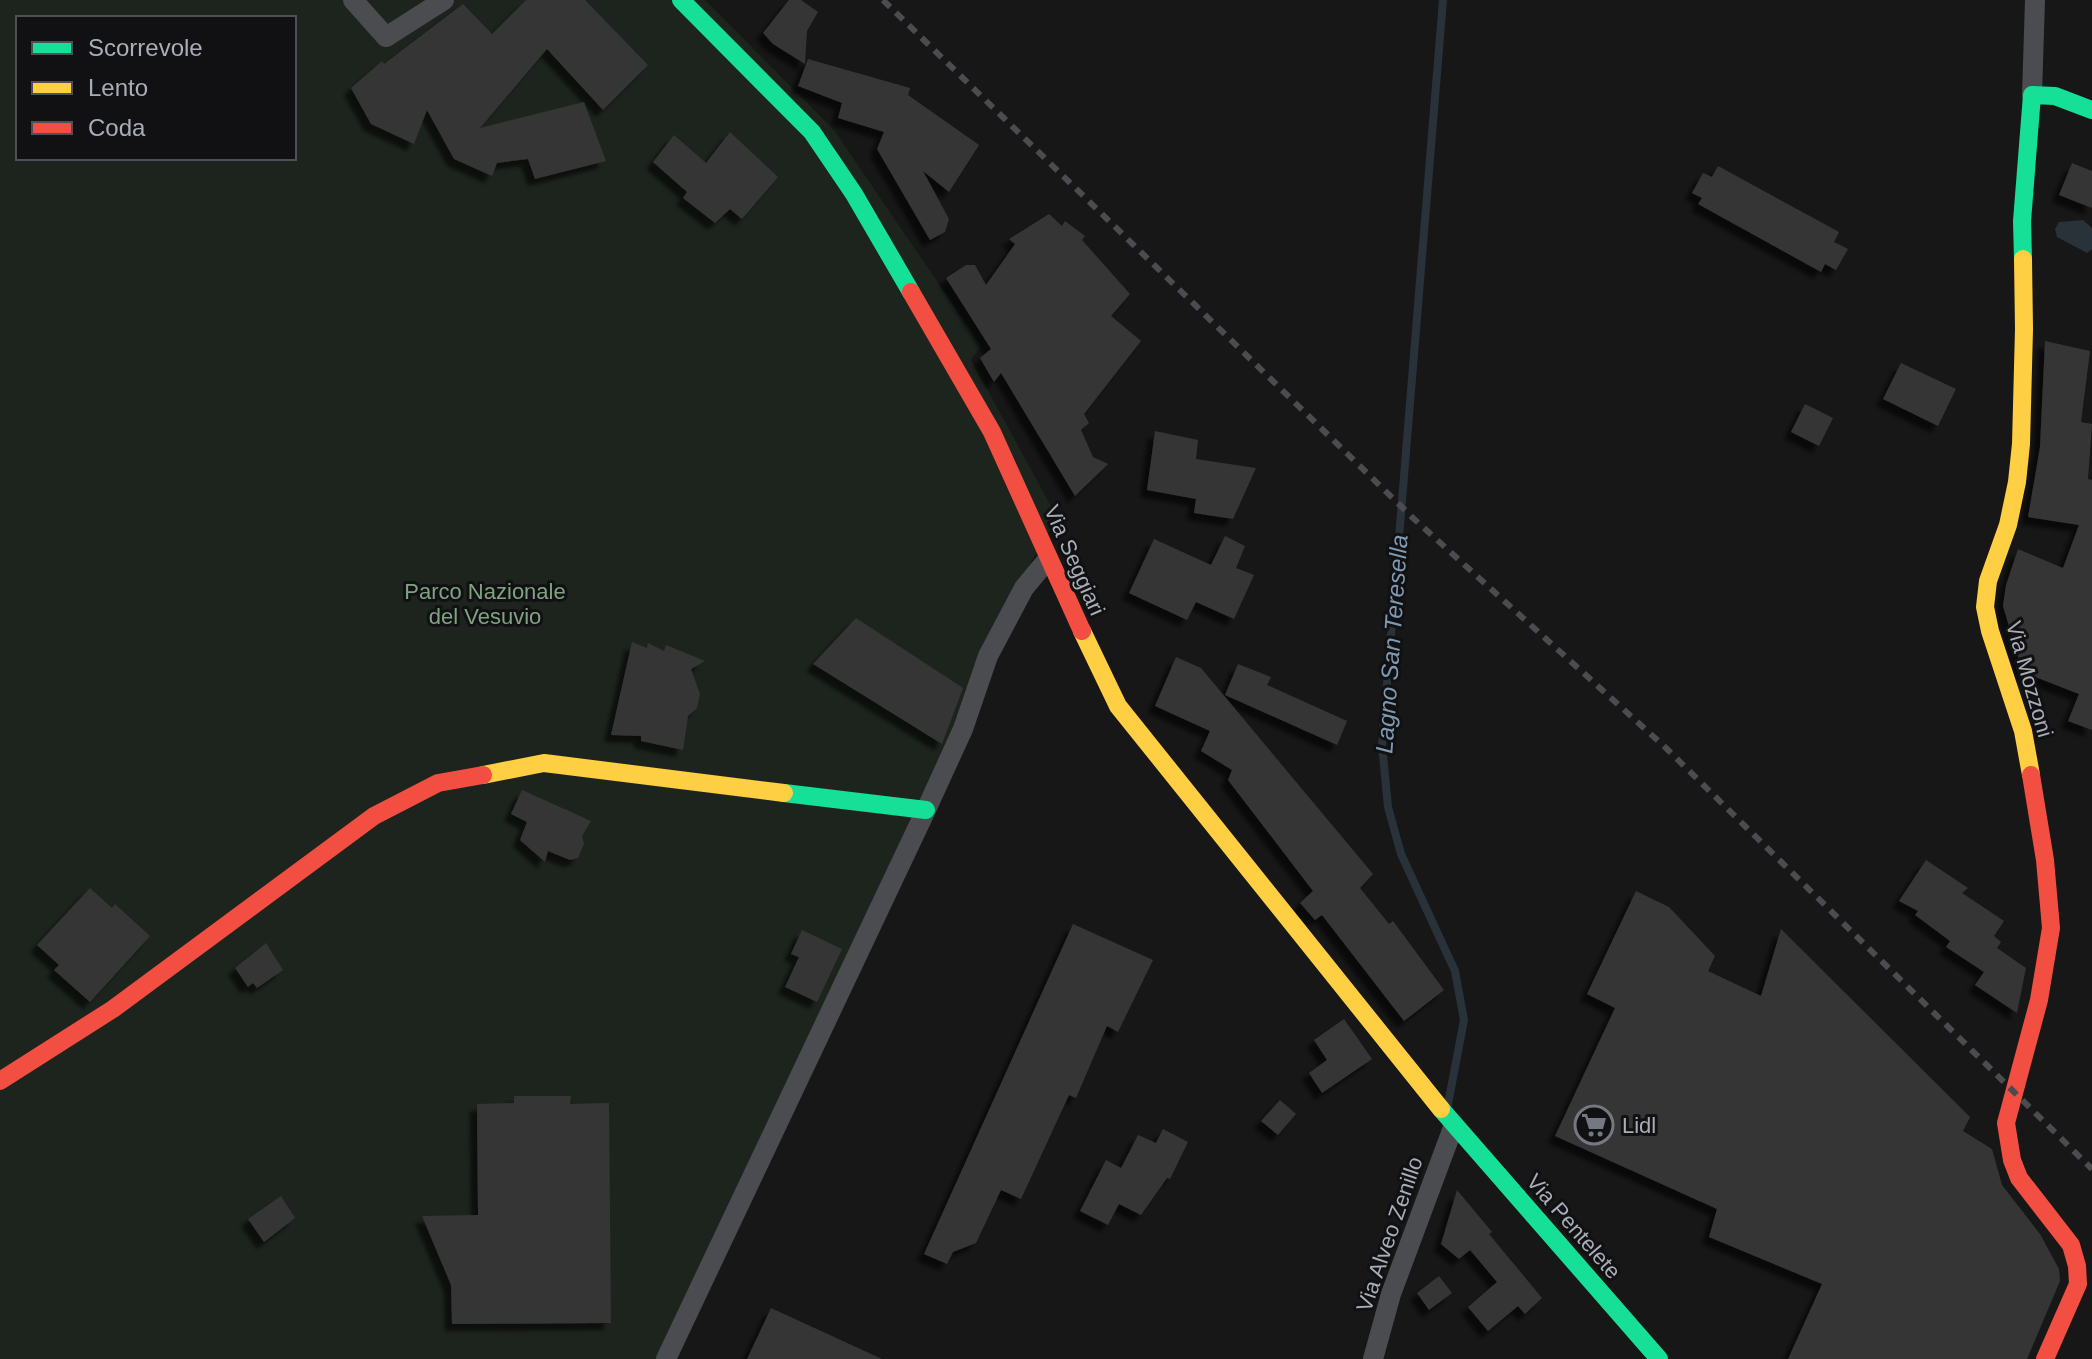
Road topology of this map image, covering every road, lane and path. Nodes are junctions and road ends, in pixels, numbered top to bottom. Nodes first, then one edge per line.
1 (353, 0) edge
2 (444, 0) edge
3 (681, 0) edge
4 (2035, 0) edge
5 (2032, 95) junction
6 (2092, 110) edge
7 (1048, 559) junction
8 (926, 810) junction
9 (0, 1081) edge
10 (1454, 1125) junction
11 (666, 1359) edge
12 (1373, 1359) edge
13 (1659, 1359) edge
14 (2045, 1359) edge

1 - 2 street
3 - 7 street, Via Seggiari
4 - 5 street
5 - 6 street
5 - 14 street, Via Mozzoni
7 - 8 street
7 - 10 street, Via Seggiari
8 - 9 street
8 - 11 street
10 - 12 street, Via Alveo Zenillo
10 - 13 street, Via Pentelete

